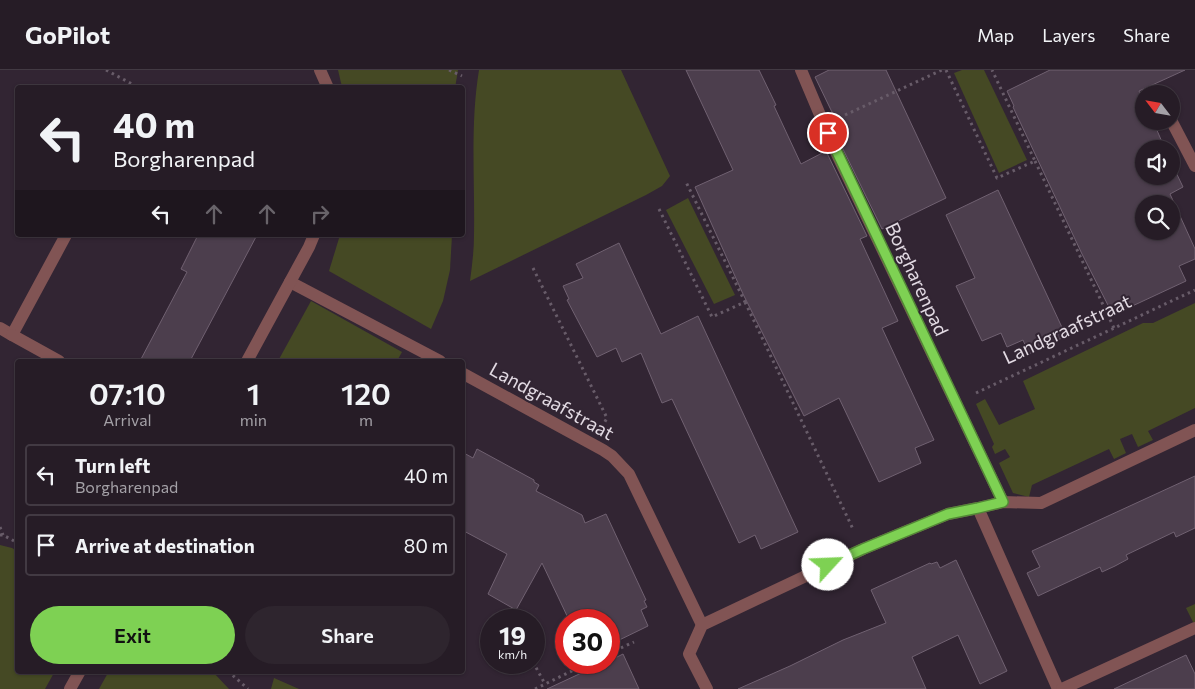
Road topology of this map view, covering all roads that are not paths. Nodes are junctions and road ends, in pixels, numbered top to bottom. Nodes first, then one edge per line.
1 (320, 70) edge
2 (801, 70) edge
3 (327, 85) edge
4 (1176, 130) edge
5 (1195, 166) edge
6 (65, 237) edge
7 (313, 237) edge
8 (290, 282) junction
9 (0, 328) edge
10 (12, 334) junction
11 (56, 359) edge
12 (248, 359) edge
13 (432, 359) edge
14 (465, 375) edge
15 (1195, 430) edge
16 (1003, 502) junction
17 (978, 508) junction
18 (702, 625) junction
19 (1195, 628) edge
20 (78, 674) edge
21 (70, 689) edge
22 (707, 689) edge
23 (1058, 689) edge
24 (1062, 689) edge

1 - 3 street
2 - 16 street, Borgharenpad
4 - 5 street
6 - 10 street
7 - 8 street
8 - 12 street
8 - 13 street
9 - 10 street
10 - 11 street
14 - 18 street, Landgraafstraat
15 - 16 street
16 - 17 street
17 - 18 street
17 - 23 street
18 - 22 street
19 - 24 street
20 - 21 street

